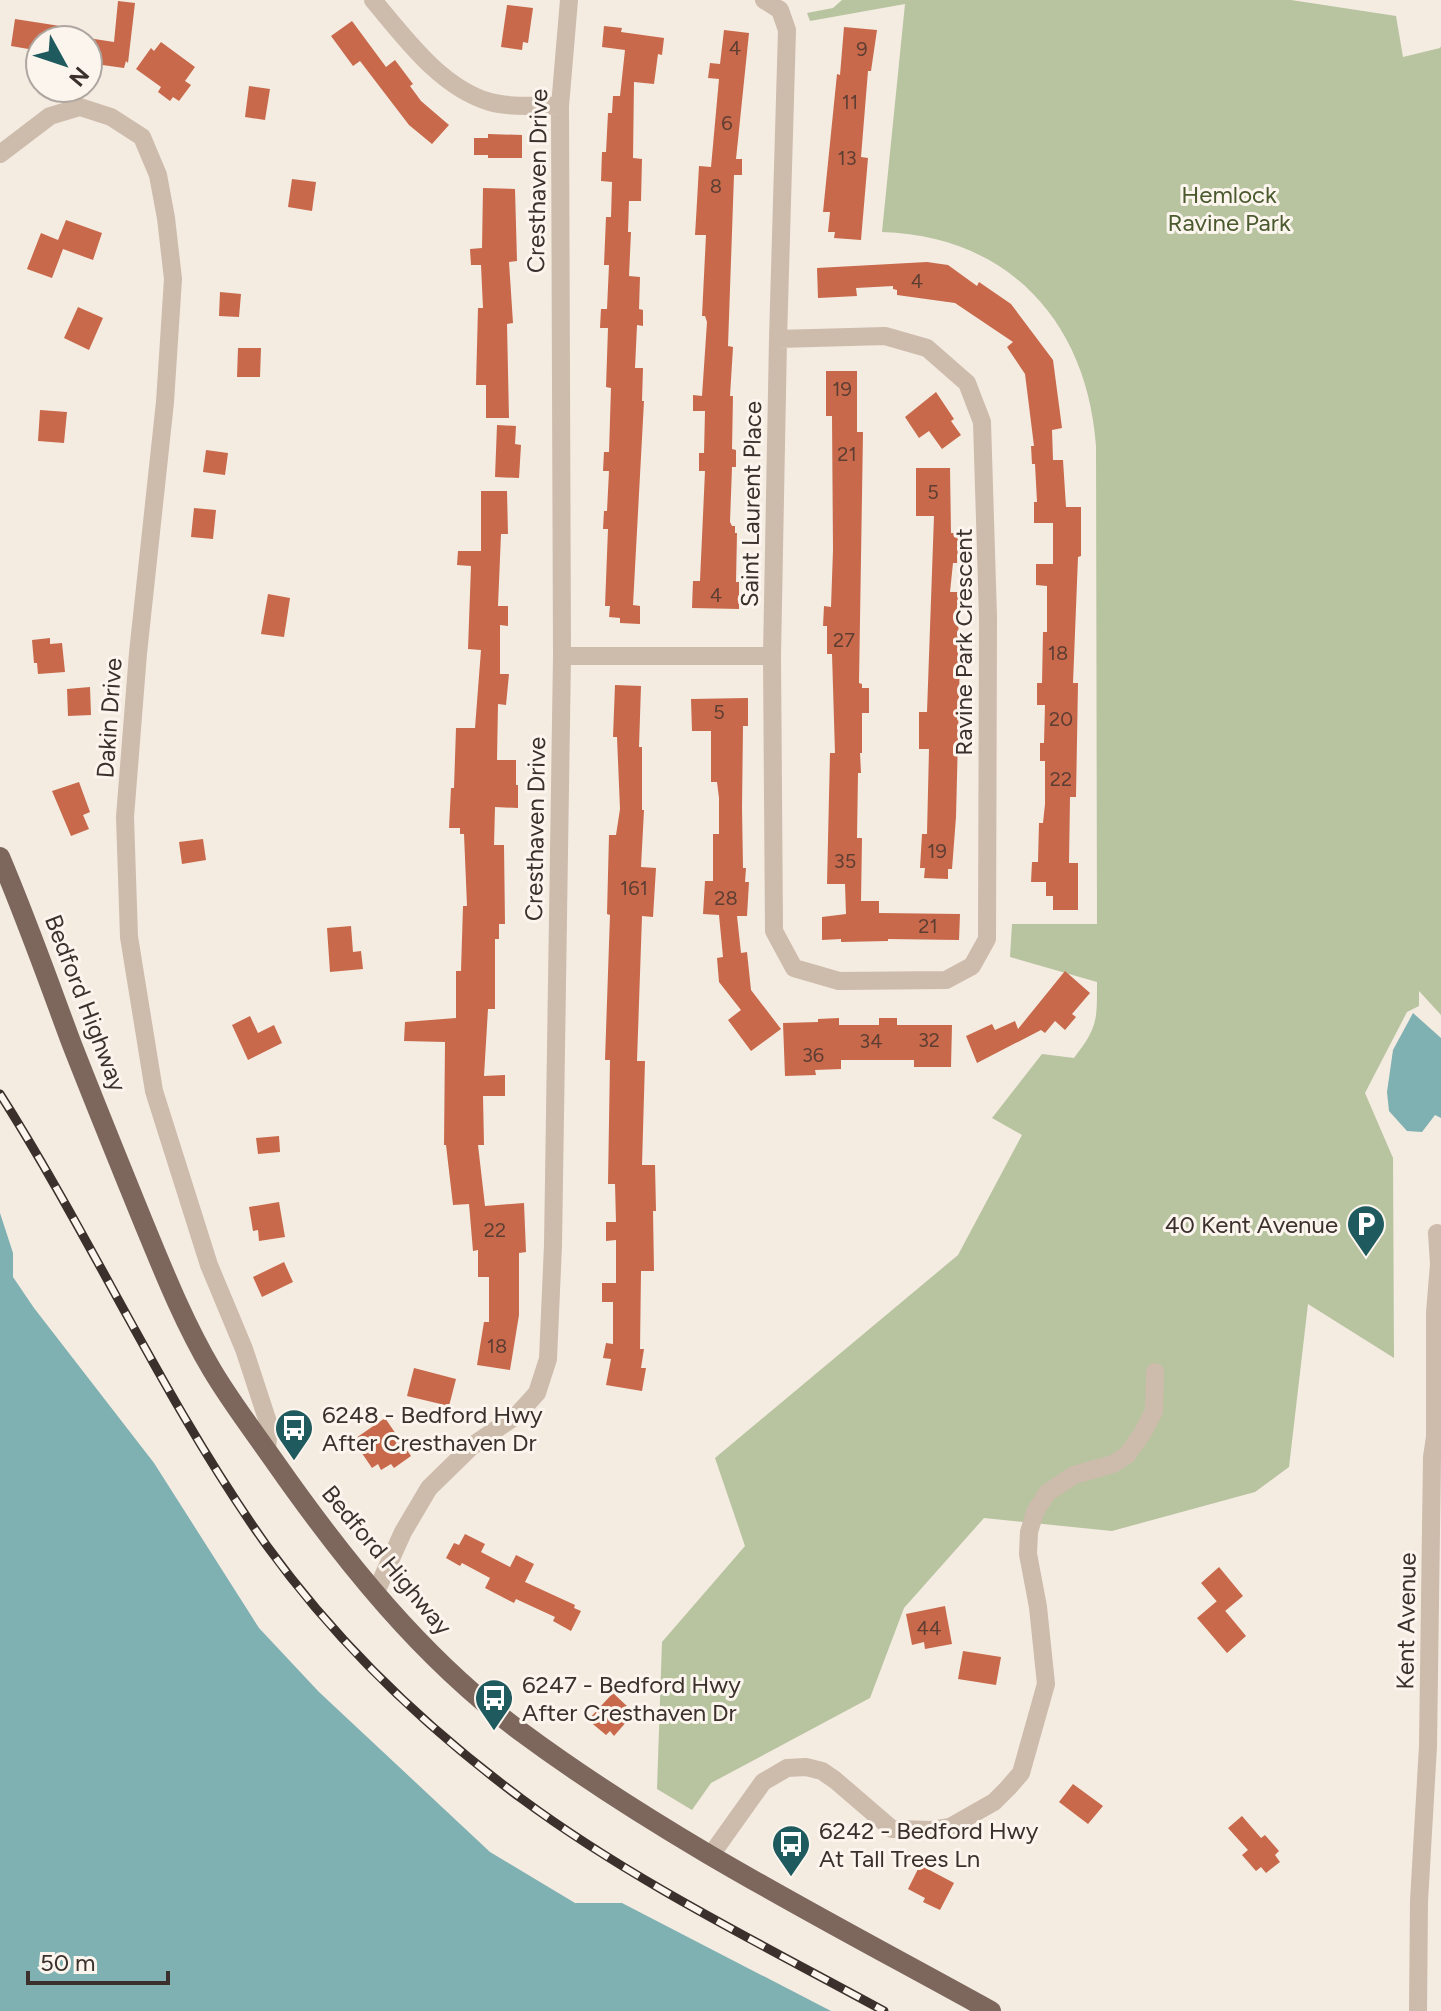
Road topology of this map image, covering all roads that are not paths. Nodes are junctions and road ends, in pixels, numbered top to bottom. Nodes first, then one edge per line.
1 (373, 0) edge
2 (569, 0) edge
3 (764, 0) edge
4 (560, 106) junction
5 (0, 154) edge
6 (778, 339) junction
7 (562, 656) junction
8 (772, 656) junction
9 (0, 857) edge
10 (839, 981) joint
11 (1437, 1233) dead end
12 (1155, 1372) dead end
13 (267, 1450) junction
14 (375, 1594) junction
15 (711, 1855) junction
16 (991, 2011) edge
17 (1418, 2011) edge

1 - 4 street
2 - 4 street, Cresthaven Drive
3 - 6 street, Saint Laurent Place
4 - 7 street, Cresthaven Drive
5 - 13 street, Dakin Drive
6 - 8 street, Saint Laurent Place
6 - 10 street, Ravine Park Crescent
7 - 8 street
7 - 14 street, Cresthaven Drive
8 - 10 street, Saint Laurent Place
9 - 13 main road, Bedford Highway
11 - 17 street, Kent Avenue
12 - 15 street
13 - 14 main road, Bedford Highway
14 - 15 main road, Bedford Highway
15 - 16 main road, Bedford Highway

